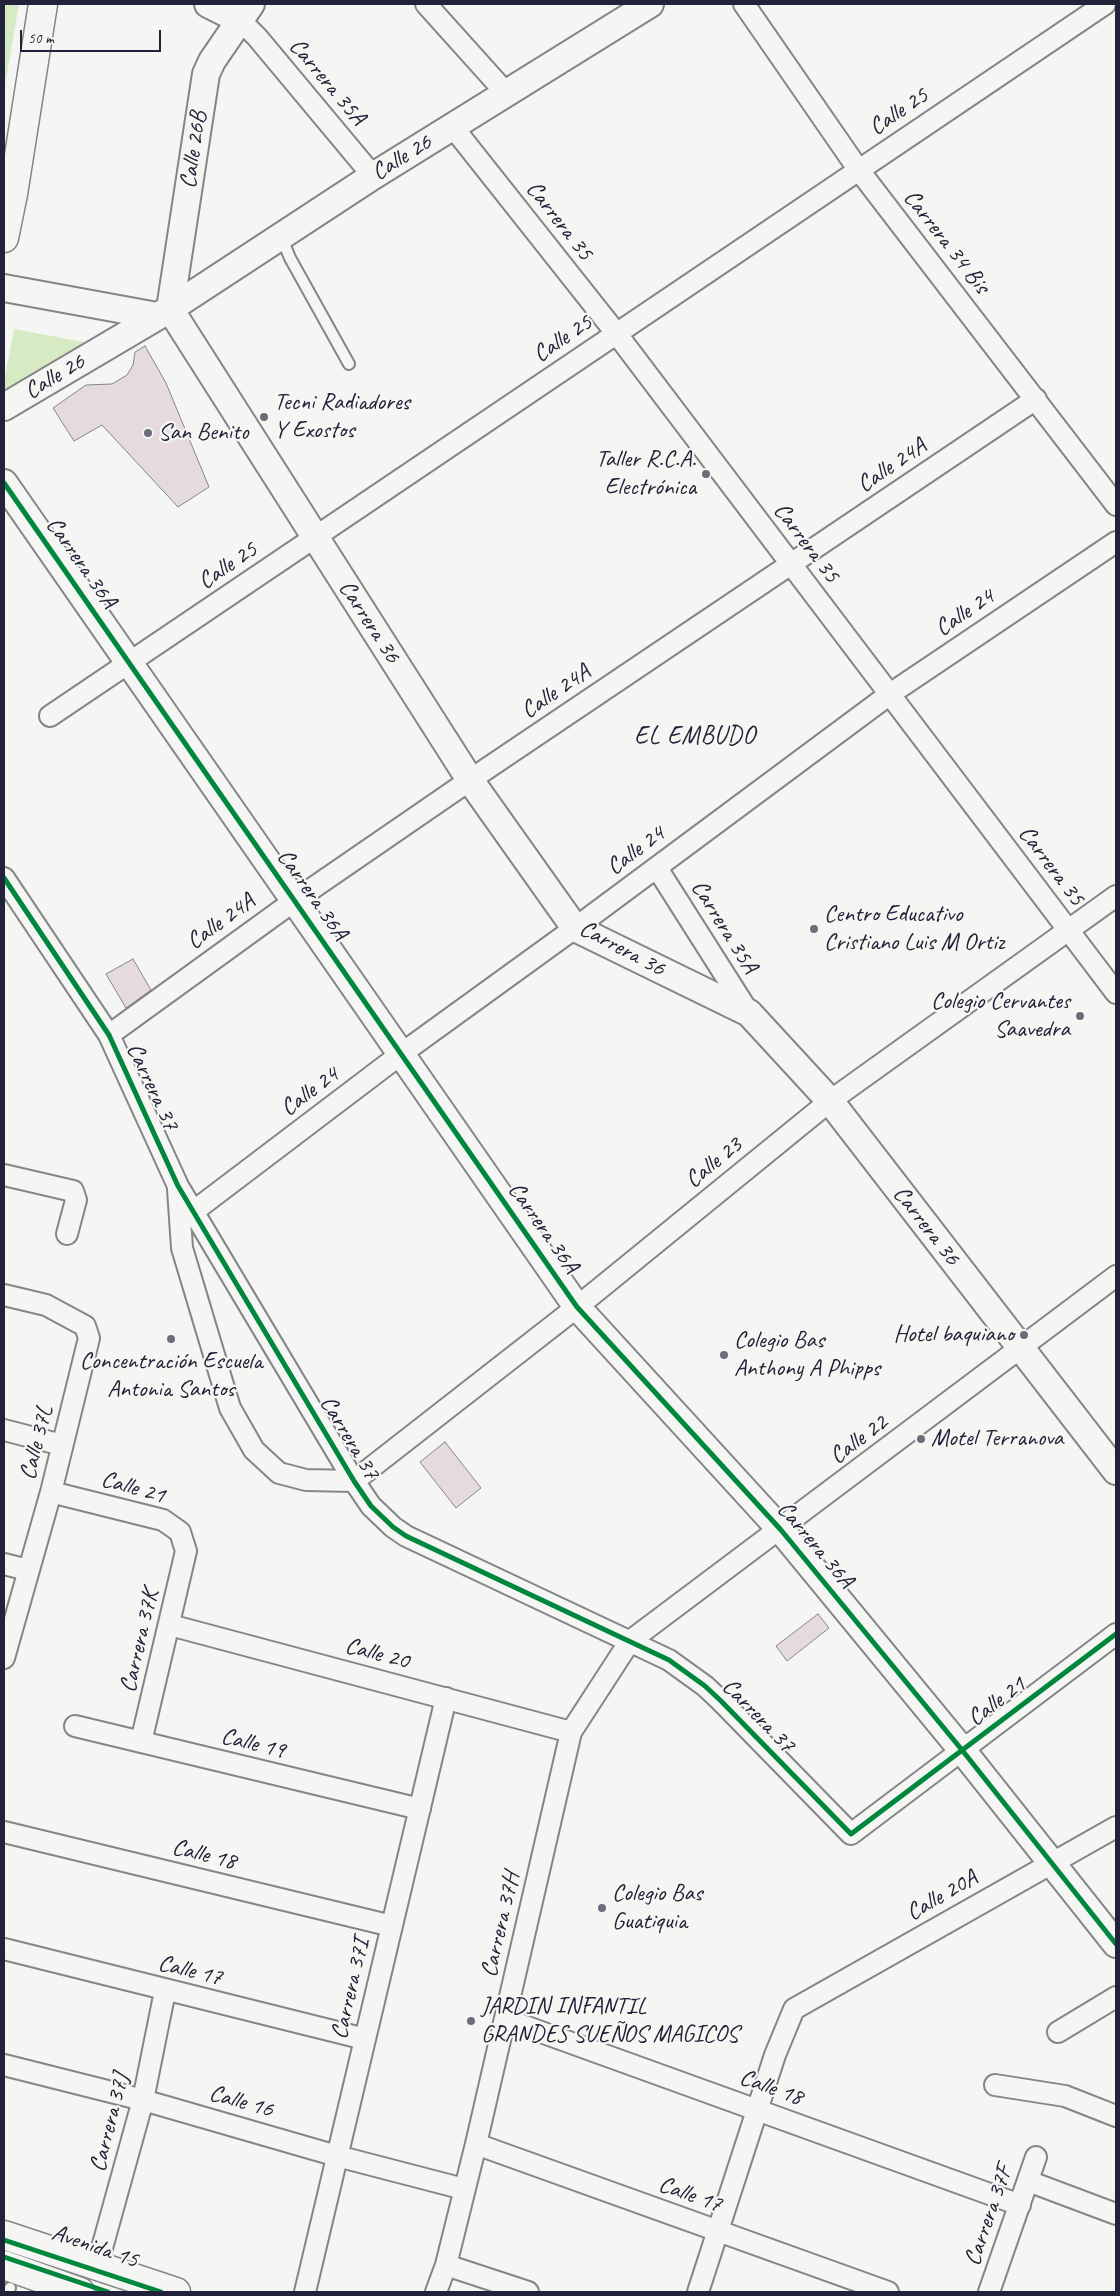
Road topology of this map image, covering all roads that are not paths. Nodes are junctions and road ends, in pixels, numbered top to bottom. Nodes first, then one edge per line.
1 (43, 4) edge
2 (208, 4) edge
3 (426, 4) edge
4 (650, 4) edge
5 (744, 4) edge
6 (1105, 4) edge
7 (246, 12) edge
8 (506, 93) junction
9 (452, 126) junction
10 (858, 169) junction
11 (373, 176) junction
12 (281, 235) junction
13 (4, 238) edge
14 (4, 288) edge
15 (164, 312) junction
16 (616, 333) junction
17 (349, 364) dead end
18 (1036, 399) junction
19 (4, 407) edge
20 (4, 483) edge
21 (1116, 505) edge
22 (316, 538) junction
23 (1116, 542) edge
24 (791, 564) junction
25 (129, 663) junction
26 (890, 694) junction
27 (50, 716) dead end
28 (470, 780) junction
29 (657, 868) junction
30 (4, 878) edge
31 (1116, 896) edge
32 (294, 901) junction
33 (575, 928) junction
34 (1068, 931) junction
35 (1116, 993) edge
36 (749, 1013) junction
37 (109, 1034) junction
38 (401, 1054) junction
39 (830, 1101) junction
40 (4, 1175) edge
41 (178, 1186) junction
42 (194, 1211) junction
43 (67, 1234) dead end
44 (1116, 1276) edge
45 (4, 1295) edge
46 (577, 1308) junction
47 (1021, 1349) junction
48 (4, 1430) edge
49 (62, 1445) junction
50 (1116, 1471) edge
51 (354, 1481) junction
52 (51, 1492) junction
53 (781, 1530) junction
54 (186, 1551) joint
55 (4, 1564) edge
56 (28, 1570) junction
57 (170, 1625) junction
58 (1116, 1634) edge
59 (630, 1641) junction
60 (4, 1658) edge
61 (446, 1698) junction
62 (75, 1726) dead end
63 (571, 1732) junction
64 (141, 1742) junction
65 (962, 1750) junction
66 (420, 1809) junction
67 (1116, 1827) edge
68 (4, 1832) edge
69 (851, 1834) joint
70 (1050, 1862) junction
71 (392, 1926) junction
72 (1116, 1944) edge
73 (4, 1949) edge
74 (165, 1991) junction
75 (1116, 1997) edge
76 (505, 2019) junction
77 (1058, 2032) dead end
78 (365, 2039) junction
79 (4, 2065) edge
80 (995, 2085) dead end
81 (143, 2100) junction
82 (1111, 2108) edge
83 (757, 2110) junction
84 (476, 2144) junction
85 (337, 2156) junction
86 (1036, 2157) dead end
87 (1028, 2181) junction
88 (464, 2189) junction
89 (1020, 2205) junction
90 (1116, 2214) edge
91 (718, 2232) junction
92 (4, 2234) edge
93 (446, 2265) junction
94 (97, 2266) junction
95 (7, 2282) edge
96 (80, 2292) edge
97 (176, 2292) edge
98 (305, 2292) edge
99 (436, 2292) edge
100 (528, 2292) edge
101 (698, 2292) edge
102 (888, 2292) edge
103 (989, 2292) edge

1 - 13 main road
2 - 7 street
3 - 8 street
4 - 8 street, Calle 26
5 - 10 street, Carrera 34 Bis
6 - 10 street, Calle 25
7 - 11 street, Carrera 35A
7 - 15 street, Calle 26B
8 - 9 street, Calle 26
9 - 11 street, Calle 26
9 - 16 street, Carrera 35
10 - 16 street, Calle 25
10 - 18 street, Carrera 34 Bis
11 - 12 street, Calle 26
12 - 15 street, Calle 26
12 - 17 lane
14 - 15 street
15 - 19 street, Calle 26
15 - 22 street, Carrera 36
16 - 22 street, Calle 25
16 - 24 street, Carrera 35
18 - 21 street, Carrera 34 Bis
18 - 24 street, Calle 24A
20 - 25 street, Carrera 36A
22 - 25 street, Calle 25
22 - 28 street, Carrera 36
23 - 26 street, Calle 24
24 - 26 street, Carrera 35
24 - 28 street, Calle 24A
25 - 27 street, Calle 25
25 - 32 street, Carrera 36A
26 - 29 street, Calle 24
26 - 34 street, Carrera 35
28 - 32 street, Calle 24A
28 - 33 street, Carrera 36
29 - 33 street, Calle 24
29 - 36 street, Carrera 35A
30 - 37 street, Carrera 37
31 - 34 street, Calle 23
32 - 37 street, Calle 24A
32 - 38 street, Carrera 36A
33 - 36 street, Carrera 36
33 - 38 street, Calle 24
34 - 35 street, Carrera 35
34 - 39 street, Calle 23
36 - 39 street, Carrera 36
37 - 41 street, Carrera 37
38 - 42 street, Calle 24
38 - 46 street, Carrera 36A
39 - 46 street, Calle 23
39 - 47 street, Carrera 36
40 - 43 street
41 - 42 street, Carrera 37
41 - 51 street
42 - 51 street, Carrera 37
44 - 47 street, Calle 22
45 - 49 street, Calle 37L
46 - 51 street, Calle 23
46 - 53 street, Carrera 36A
47 - 50 street, Carrera 36
47 - 53 street, Calle 22
48 - 49 street
49 - 52 street, Calle 37L
51 - 59 street, Carrera 37
52 - 54 street, Calle 21
52 - 56 street, Calle 37L
53 - 59 street, Calle 22
53 - 65 street, Carrera 36A
54 - 57 street, Carrera 37K
55 - 56 street
56 - 60 street, Calle 37L
57 - 61 street, Calle 20
57 - 64 street, Carrera 37K
58 - 65 street, Calle 21
59 - 63 street, Carrera 37H
59 - 69 street, Carrera 37
61 - 63 street, Calle 20
61 - 66 street, Carrera 37I
62 - 64 street, Calle 19
63 - 76 street, Carrera 37H
64 - 66 street, Calle 19
65 - 69 street, Calle 21
65 - 70 street, Carrera 36A
66 - 71 street, Carrera 37I
67 - 70 street, Calle 20A
68 - 71 street, Calle 18
70 - 72 street, Carrera 36A
70 - 83 street, Calle 20A
71 - 78 street, Carrera 37I
73 - 74 street, Calle 17
74 - 78 street, Calle 17
74 - 81 street, Carrera 37J
75 - 77 street
76 - 83 street, Calle 18
76 - 84 street, Carrera 37H
78 - 85 street, Carrera 37I
79 - 81 street, Calle 16
80 - 82 street
81 - 85 street, Calle 16
81 - 94 street, Carrera 37J
83 - 89 street, Calle 18
83 - 91 street
84 - 88 street, Carrera 37H
84 - 91 street, Calle 17
85 - 88 street, Calle 16
85 - 98 street, Carrera 37I
86 - 87 street, Carrera 37F
87 - 89 street, Carrera 37F
87 - 90 street
88 - 93 street, Carrera 37H
89 - 103 street, Carrera 37F
91 - 101 street
91 - 102 street, Calle 17
92 - 94 main road, Avenida 15
93 - 99 street, Carrera 37H
93 - 100 street
94 - 97 main road, Avenida 15
95 - 96 main road, Avenida 15

